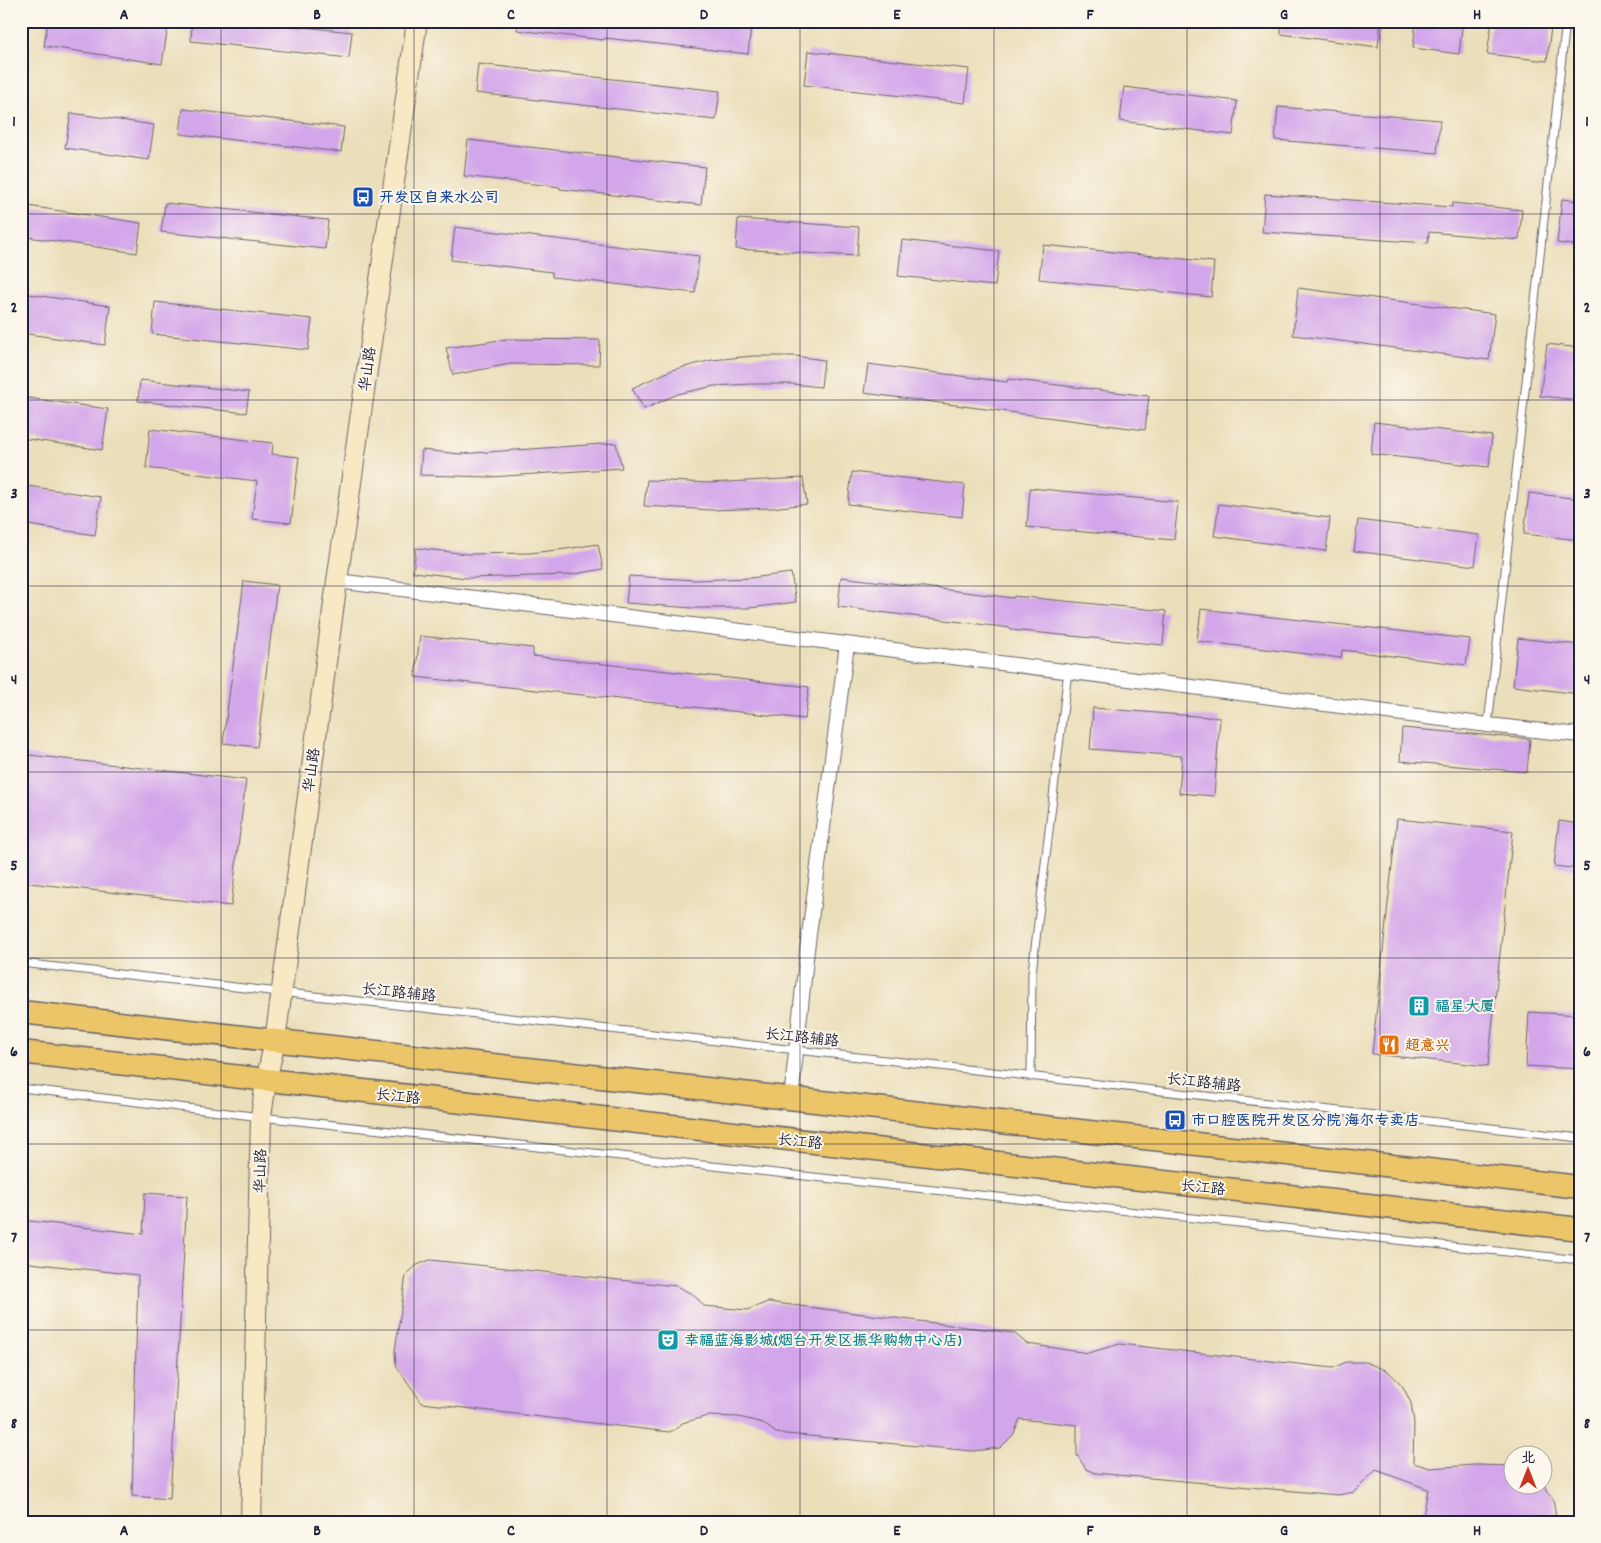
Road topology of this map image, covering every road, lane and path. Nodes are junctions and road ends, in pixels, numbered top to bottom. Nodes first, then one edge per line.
1 (417, 21) edge
2 (1566, 21) edge
3 (337, 581) junction
4 (847, 644) junction
5 (1068, 671) junction
6 (1488, 726) junction
7 (1580, 735) edge
8 (21, 963) edge
9 (281, 993) junction
10 (21, 1012) edge
11 (275, 1042) junction
12 (796, 1050) junction
13 (21, 1052) edge
14 (1031, 1077) junction
15 (266, 1081) junction
16 (21, 1088) edge
17 (791, 1099) junction
18 (261, 1116) junction
19 (1580, 1138) edge
20 (1580, 1188) edge
21 (1580, 1229) edge
22 (1580, 1260) edge
23 (251, 1522) edge

1 - 3 street, 华山路
2 - 6 lane
3 - 4 street
3 - 9 street, 华山路
4 - 5 street
4 - 12 street
5 - 6 street
5 - 14 lane
6 - 7 street
8 - 9 lane, 长江路辅路
9 - 11 street, 华山路
9 - 12 lane, 长江路辅路
10 - 11 main road
11 - 15 street, 华山路
11 - 17 main road
12 - 14 lane, 长江路辅路
12 - 17 street
13 - 15 main road, 长江路
14 - 19 lane, 长江路辅路
15 - 18 street, 华山路
15 - 21 main road, 长江路
16 - 18 lane
17 - 20 main road
18 - 22 lane
18 - 23 street, 华山路

